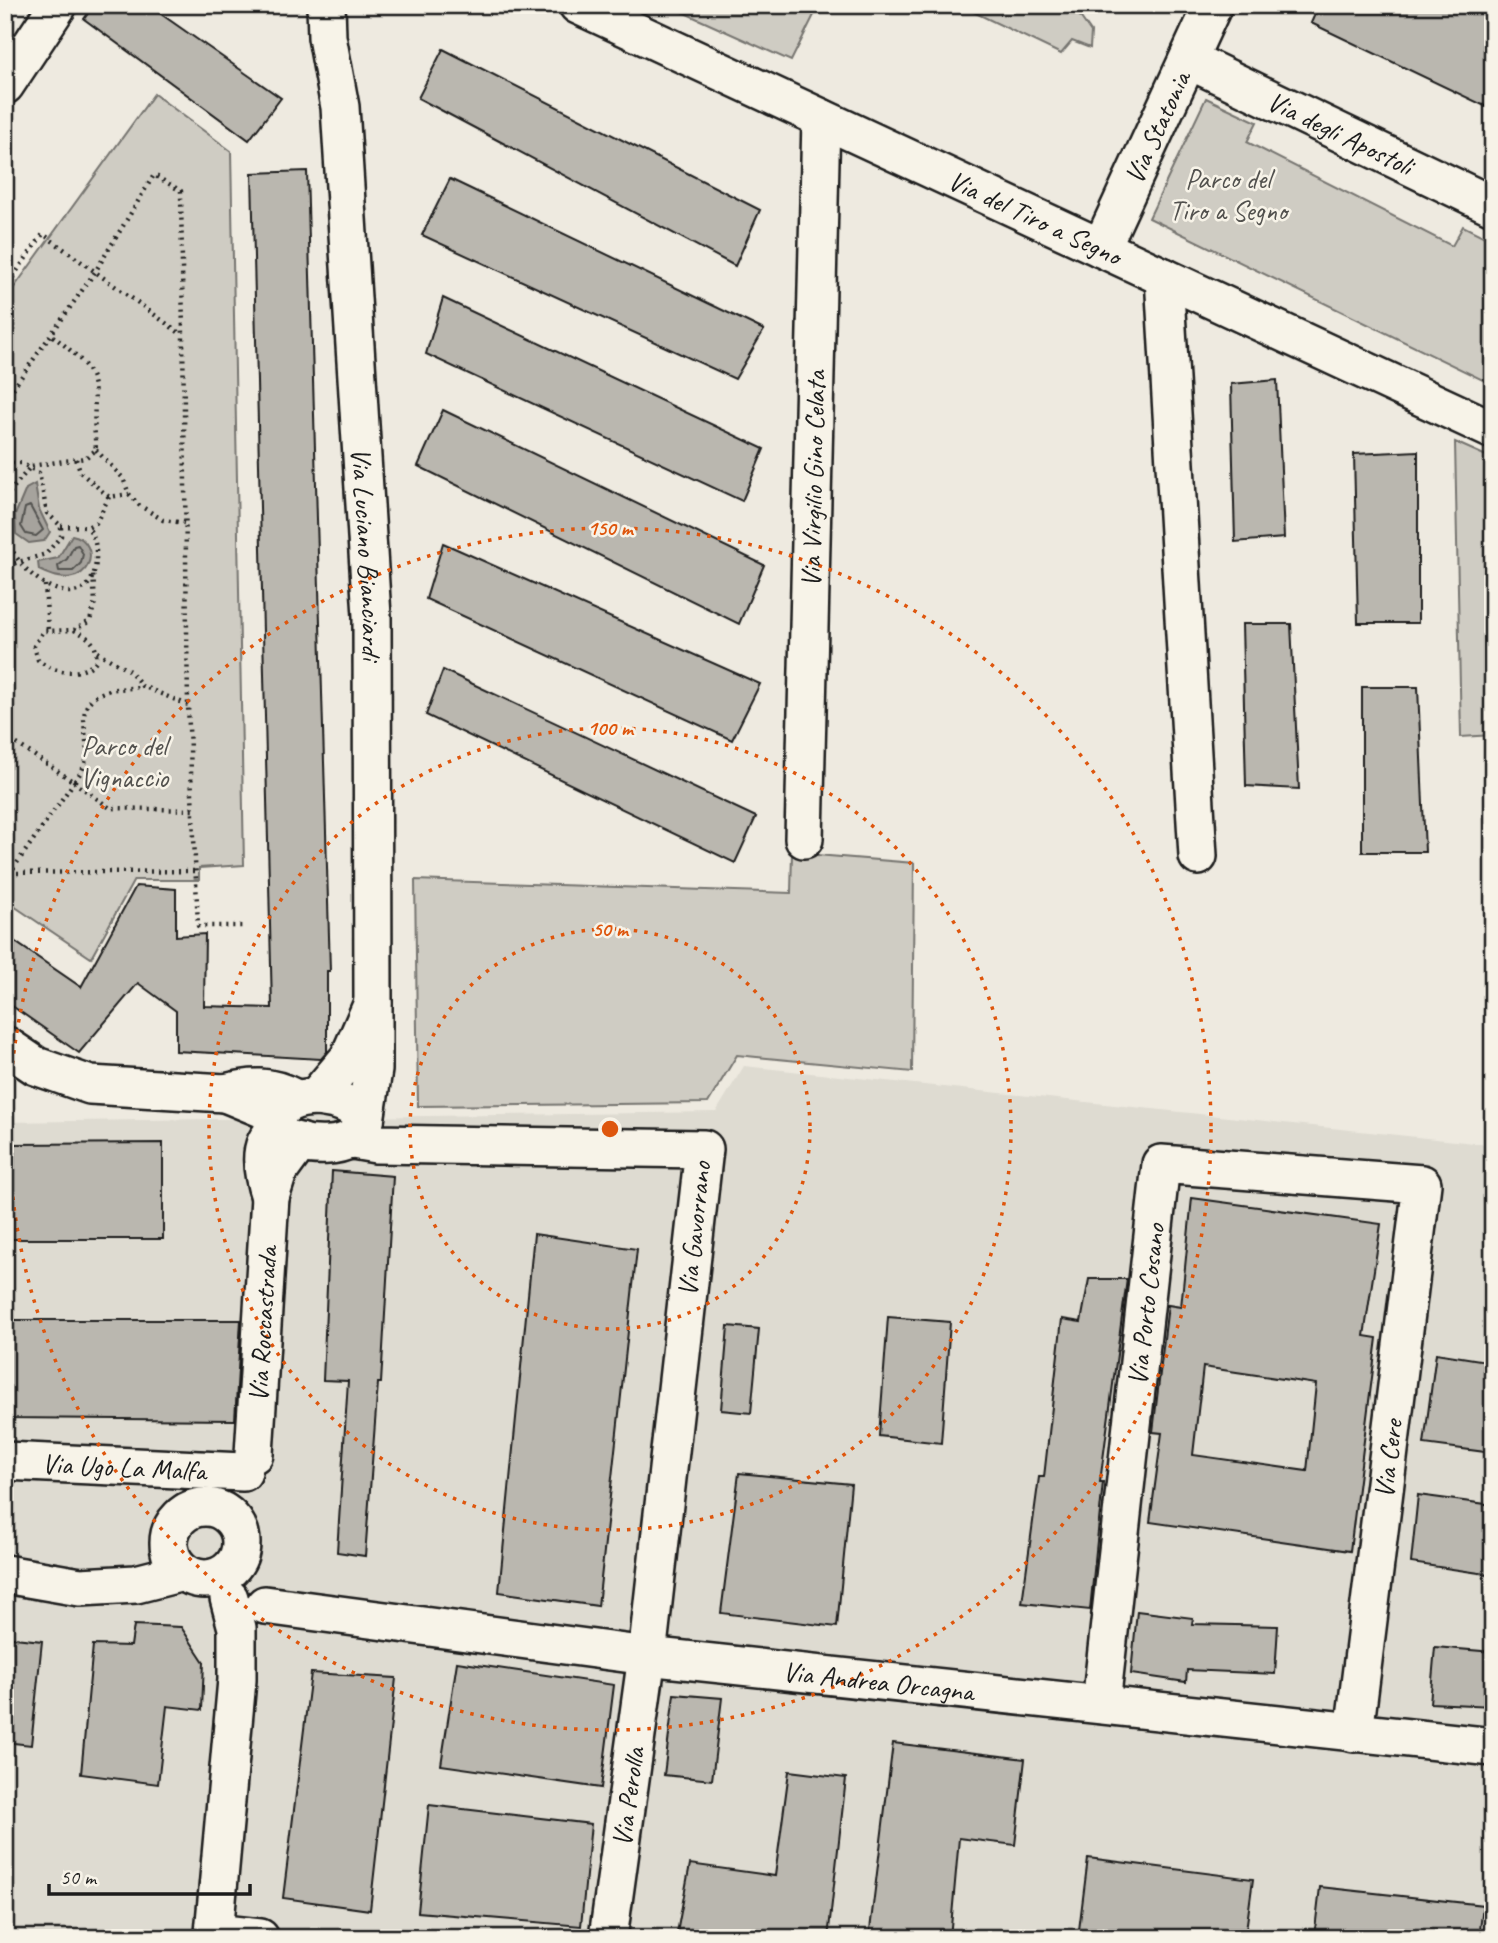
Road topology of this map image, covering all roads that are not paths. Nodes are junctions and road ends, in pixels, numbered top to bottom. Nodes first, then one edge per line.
1 (58, 5) edge
2 (578, 5) edge
3 (1213, 5) edge
4 (323, 16) edge
5 (1189, 60) junction
6 (5, 85) edge
7 (821, 118) junction
8 (1493, 206) edge
9 (1101, 248) junction
10 (1164, 277) junction
11 (1493, 430) edge
12 (804, 839) dead end
13 (1198, 856) dead end
14 (373, 1003) junction
15 (5, 1045) edge
16 (292, 1117) junction
17 (359, 1131) junction
18 (1422, 1184) joint
19 (5, 1461) edge
20 (248, 1463) junction
21 (204, 1506) junction
22 (169, 1538) junction
23 (241, 1546) junction
24 (5, 1574) edge
25 (205, 1583) junction
26 (80, 1587) junction
27 (265, 1605) junction
28 (647, 1656) junction
29 (1101, 1704) junction
30 (1354, 1733) junction
31 (1493, 1747) edge
32 (212, 1935) edge
33 (260, 1938) edge
34 (608, 1938) edge

1 - 6 street
2 - 7 street, Via del Tiro a Segno
3 - 5 street, Via Statonia
4 - 14 street, Via Luciano Bianciardi
5 - 8 street, Via degli Apostoli
5 - 9 street, Via Statonia
7 - 9 street, Via del Tiro a Segno
7 - 12 street, Via Virgilio Gino Celata
9 - 10 street, Via del Tiro a Segno
10 - 11 street, Via del Tiro a Segno
10 - 13 street
14 - 16 street, Via Luciano Bianciardi
14 - 17 street, Via Luciano Bianciardi
15 - 16 street
16 - 17 street
16 - 17 street
16 - 20 street, Via Roccastrada
17 - 28 street, Via Gavorrano
18 - 29 street, Via Porto Cosano
18 - 30 street, Via Cere
19 - 20 street, Via Ugo La Malfa
20 - 21 street
20 - 23 street, Via Roccastrada
21 - 22 street
21 - 23 street
22 - 25 street
22 - 26 street
23 - 25 street, Via Andrea Orcagna
23 - 27 street
24 - 26 street, Via Andrea Orcagna
25 - 26 street, Via Andrea Orcagna
25 - 27 street, Via Andrea Orcagna
25 - 32 street
27 - 28 street, Via Andrea Orcagna
28 - 29 street, Via Andrea Orcagna
28 - 34 street, Via Perolla
29 - 30 street, Via Andrea Orcagna
30 - 31 street, Via Andrea Orcagna
32 - 33 street

